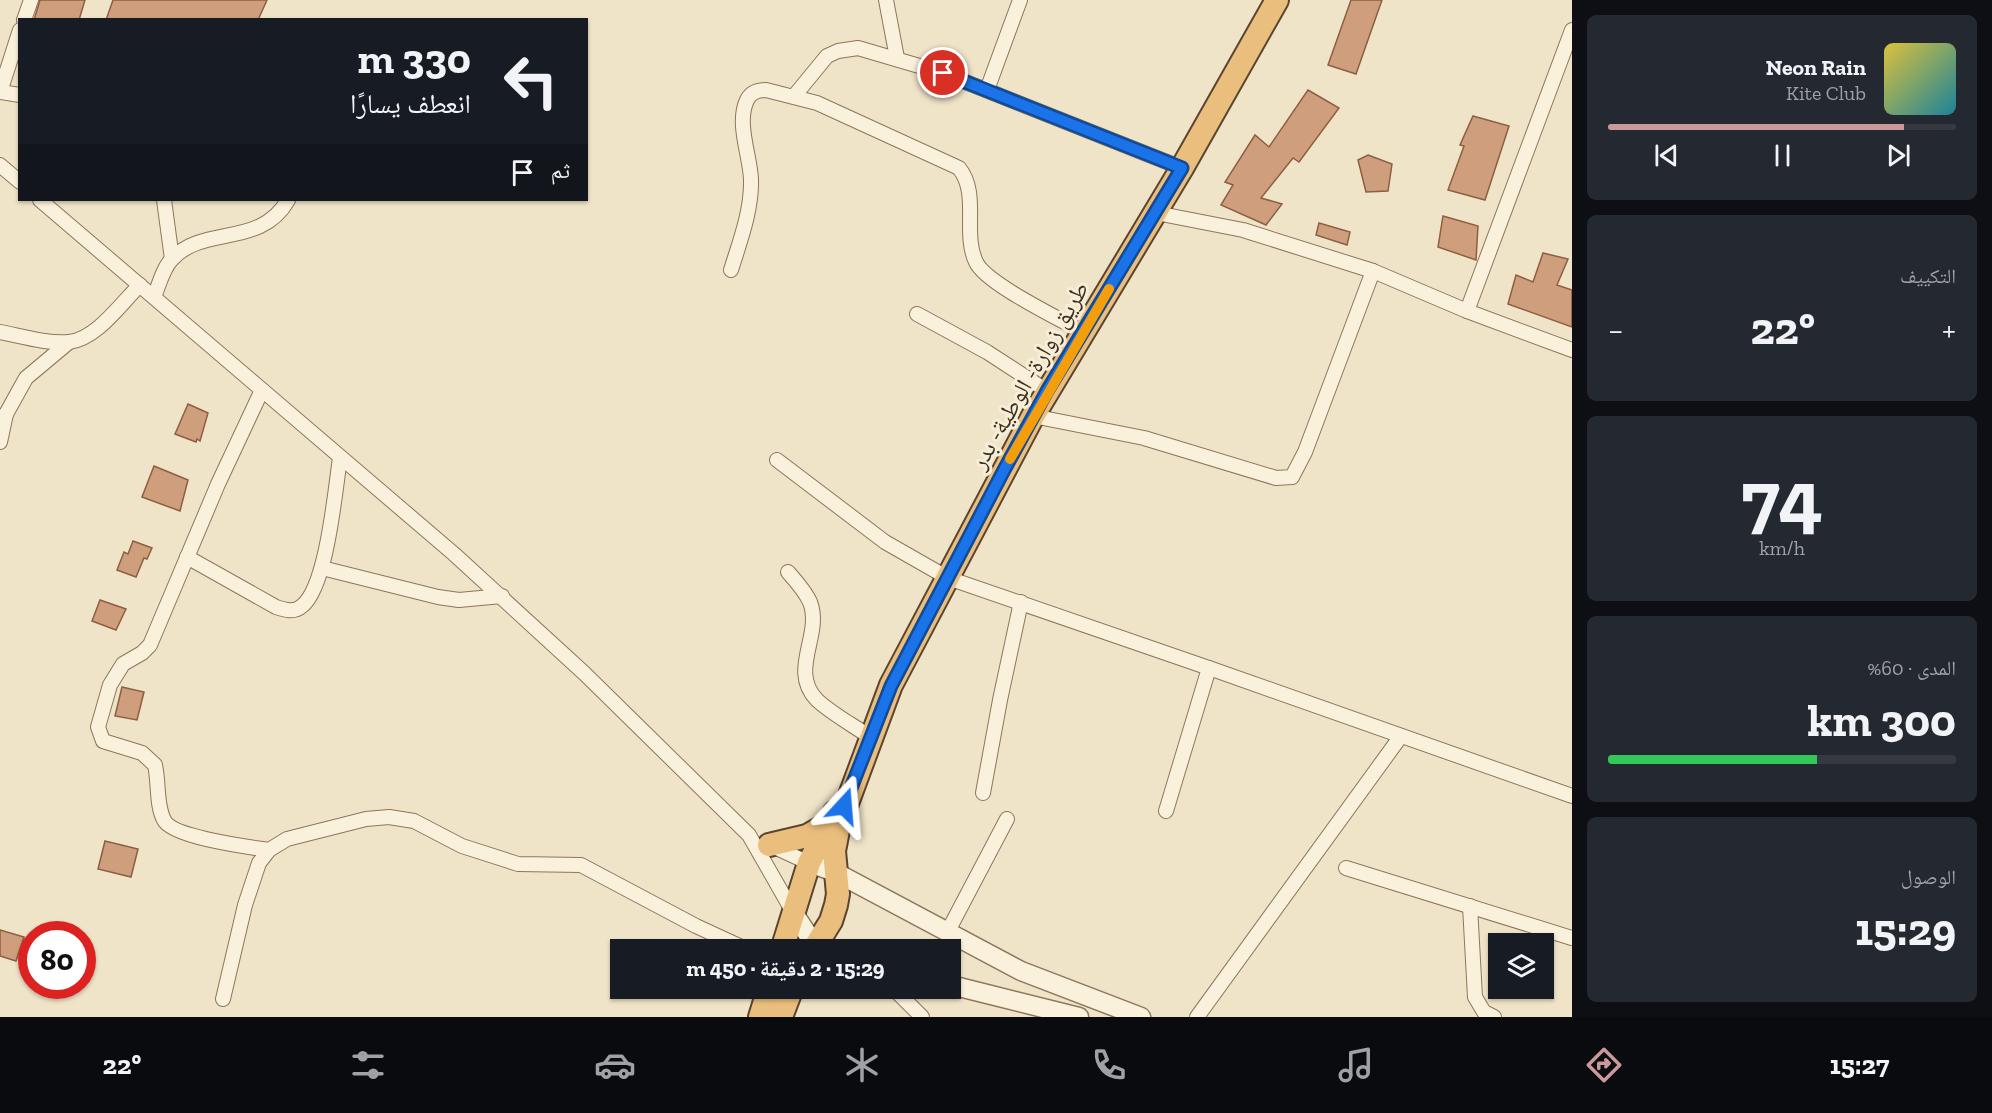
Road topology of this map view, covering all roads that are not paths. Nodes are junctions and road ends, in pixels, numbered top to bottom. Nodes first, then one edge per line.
1 (31, 0) edge
2 (886, 0) edge
3 (1020, 0) edge
4 (1277, 0) edge
5 (25, 18) edge
6 (1572, 30) edge
7 (18, 36) edge
8 (897, 58) junction
9 (987, 90) junction
10 (0, 92) edge
11 (18, 95) edge
12 (795, 95) junction
13 (0, 165) edge
14 (1182, 168) junction
15 (18, 180) edge
16 (41, 201) edge
17 (164, 201) edge
18 (287, 201) edge
19 (1156, 213) junction
20 (172, 259) junction
21 (731, 270) dead end
22 (1373, 271) junction
23 (140, 285) junction
24 (154, 297) junction
25 (1467, 311) junction
26 (917, 314) dead end
27 (0, 332) edge
28 (1083, 332) junction
29 (69, 342) junction
30 (1572, 350) edge
31 (262, 390) junction
32 (1047, 391) junction
33 (3, 416) edge
34 (1033, 416) junction
35 (0, 442) edge
36 (340, 458) junction
37 (777, 460) dead end
38 (187, 557) junction
39 (322, 568) junction
40 (788, 572) dead end
41 (948, 578) junction
42 (502, 596) junction
43 (1022, 602) junction
44 (1209, 668) junction
45 (1401, 736) junction
46 (870, 737) junction
47 (850, 788) junction
48 (983, 793) dead end
49 (1572, 796) edge
50 (1166, 811) dead end
51 (1007, 819) dead end
52 (826, 825) junction
53 (759, 840) junction
54 (268, 850) junction
55 (809, 863) junction
56 (1346, 868) dead end
57 (835, 872) junction
58 (1470, 906) junction
59 (793, 912) junction
60 (946, 933) junction
61 (1572, 938) edge
62 (724, 939) edge
63 (785, 939) edge
64 (809, 939) edge
65 (820, 939) edge
66 (961, 988) edge
67 (222, 999) dead end
68 (766, 999) edge
69 (788, 999) edge
70 (904, 999) edge
71 (760, 1017) edge
72 (781, 1017) edge
73 (922, 1017) edge
74 (1079, 1017) edge
75 (1141, 1017) edge
76 (1197, 1017) edge
77 (1494, 1017) edge

1 - 5 street
2 - 8 street
3 - 9 street
4 - 14 highway, طريق زوارة- الوطية- بدر
6 - 25 street
7 - 10 street
8 - 9 street
8 - 12 street
9 - 14 street
10 - 11 street
12 - 21 street
12 - 28 street
13 - 15 street
14 - 19 highway, طريق زوارة- الوطية- بدر
16 - 23 street
17 - 20 street
18 - 20 street
19 - 22 street
19 - 28 highway, طريق زوارة- الوطية- بدر
20 - 24 street
22 - 25 street
22 - 34 street
23 - 24 street
23 - 29 street
24 - 31 street
25 - 30 street
26 - 32 street
27 - 29 street
28 - 32 highway, طريق زوارة- الوطية- بدر
29 - 33 street
31 - 36 street
31 - 38 street
32 - 34 highway, طريق زوارة- الوطية- بدر
33 - 35 street
34 - 41 highway, طريق زوارة- الوطية- بدر
36 - 39 street
36 - 42 street
37 - 41 street
38 - 39 street
38 - 54 street
39 - 42 street
40 - 46 street
41 - 43 street
41 - 46 highway, طريق زوارة- الوطية- بدر
42 - 53 street
43 - 44 street
43 - 48 street
44 - 45 street
44 - 50 street
45 - 49 street
45 - 76 street
46 - 47 highway, طريق زوارة- الوطية- بدر
47 - 52 highway
47 - 57 highway
51 - 60 street
52 - 53 highway
52 - 55 highway
53 - 55 street
53 - 59 street
54 - 62 street
54 - 67 street
55 - 57 street
55 - 59 highway
56 - 58 street
57 - 60 street
57 - 65 highway
58 - 61 street
58 - 77 street
59 - 63 highway
59 - 64 street
60 - 75 street
66 - 74 street
68 - 71 highway
69 - 72 highway
70 - 73 street

